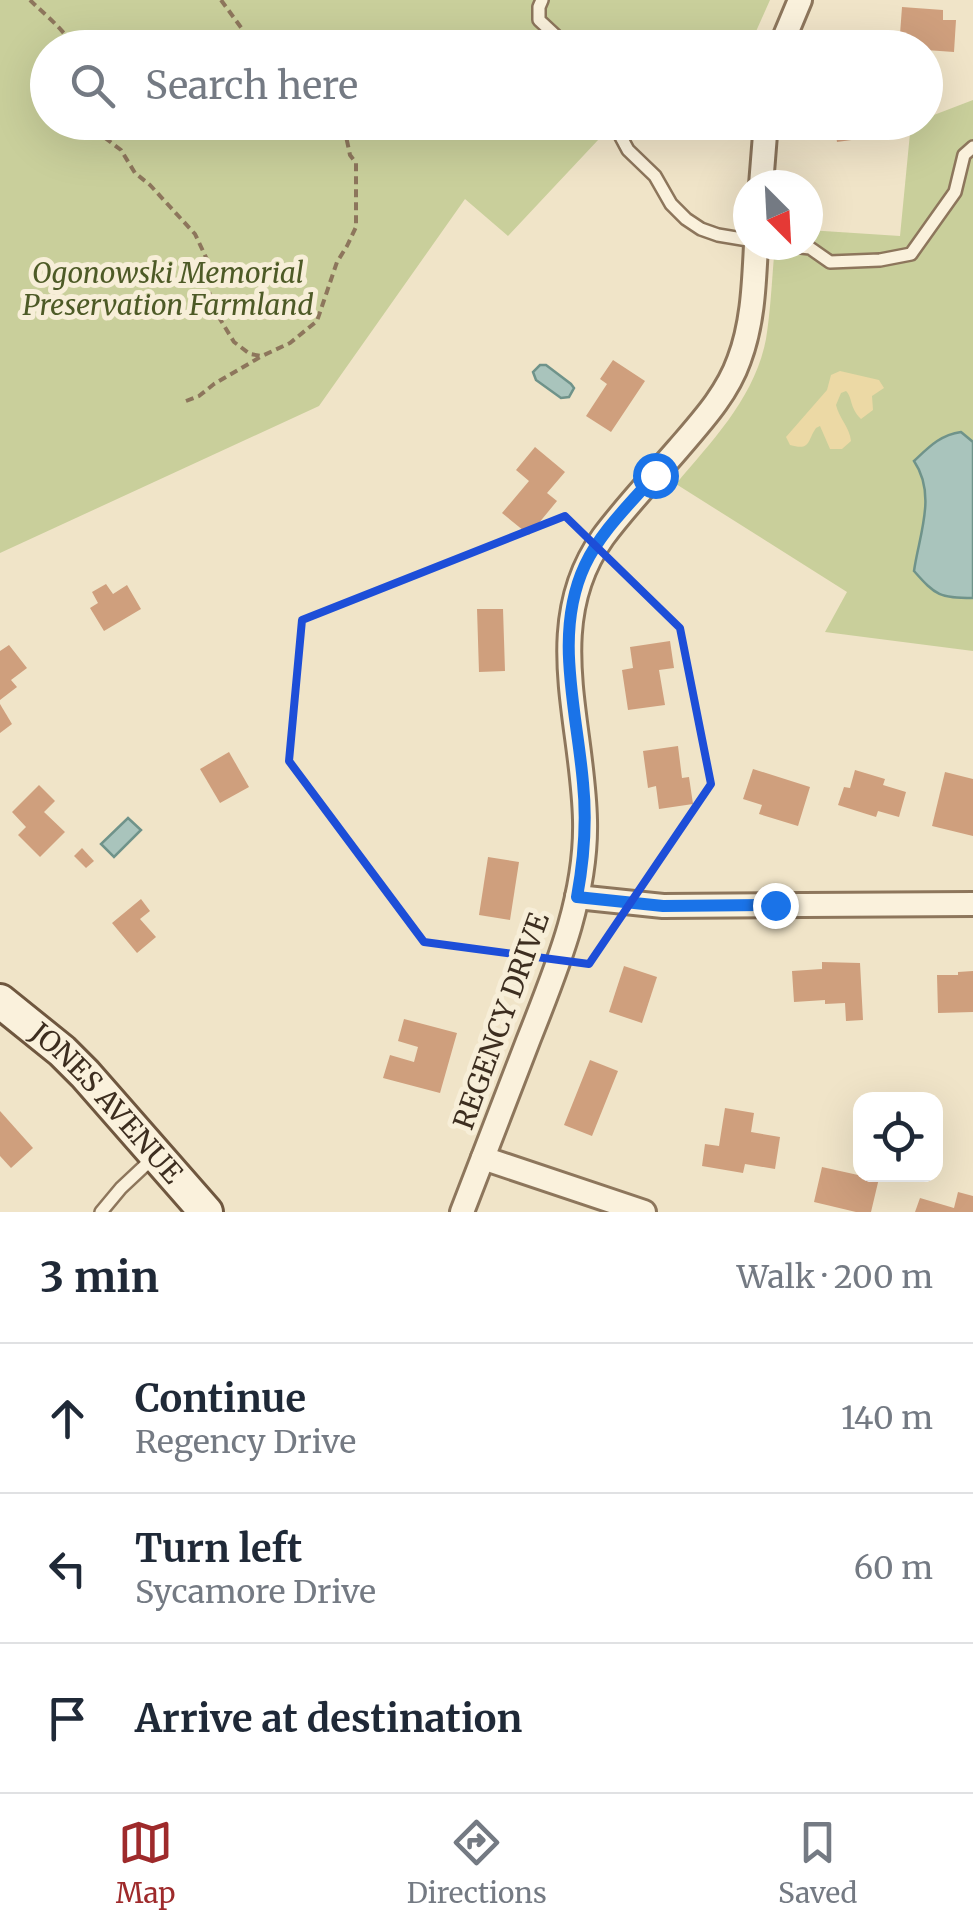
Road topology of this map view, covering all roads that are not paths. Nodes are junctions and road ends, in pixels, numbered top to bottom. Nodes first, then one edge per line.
1 (542, 0) edge
2 (800, 0) edge
3 (550, 30) edge
4 (788, 30) edge
5 (622, 140) edge
6 (765, 140) edge
7 (973, 147) edge
8 (762, 170) edge
9 (733, 238) edge
10 (823, 257) edge
11 (755, 260) edge
12 (577, 897) junction
13 (973, 904) edge
14 (0, 1001) edge
15 (156, 1155) junction
16 (482, 1158) junction
17 (100, 1212) edge
18 (206, 1212) edge
19 (462, 1212) edge
20 (644, 1212) edge

1 - 3 lane
2 - 4 street
5 - 9 lane
6 - 8 street
7 - 10 lane
11 - 12 street, REGENCY DRIVE
12 - 13 street
12 - 16 street, REGENCY DRIVE
14 - 15 street, JONES AVENUE
15 - 17 lane
15 - 18 street, JONES AVENUE
16 - 19 street, REGENCY DRIVE
16 - 20 street

